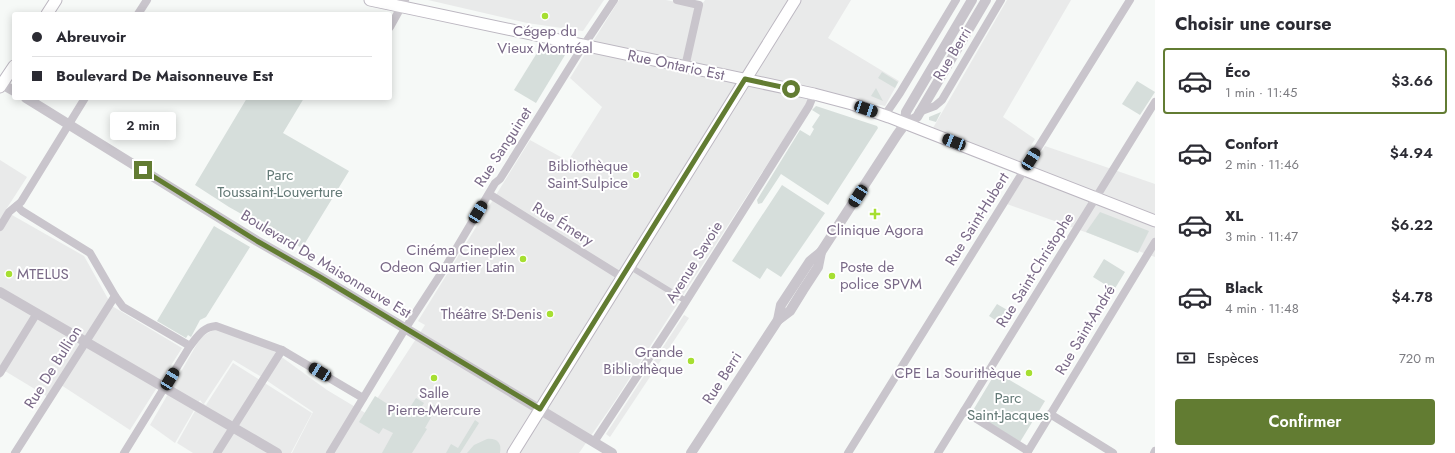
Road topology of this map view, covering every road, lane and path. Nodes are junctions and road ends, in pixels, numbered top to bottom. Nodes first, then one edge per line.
1 (56, 0) edge
2 (147, 0) edge
3 (370, 0) edge
4 (614, 0) edge
5 (677, 0) edge
6 (795, 0) edge
7 (956, 0) edge
8 (972, 0) edge
9 (986, 0) edge
10 (1001, 0) edge
11 (1130, 0) edge
12 (403, 3) edge
13 (48, 12) edge
14 (139, 12) edge
15 (392, 23) edge
16 (584, 46) junction
17 (685, 67) junction
18 (12, 69) edge
19 (745, 79) junction
20 (1, 85) edge
21 (12, 90) edge
22 (814, 94) junction
23 (29, 100) edge
24 (84, 100) edge
25 (1155, 102) edge
26 (919, 112) junction
27 (885, 115) junction
28 (69, 124) junction
29 (905, 124) junction
30 (1024, 170) junction
31 (489, 194) junction
32 (1095, 198) junction
33 (17, 206) junction
34 (1155, 221) edge
35 (0, 227) edge
36 (1155, 242) edge
37 (629, 266) junction
38 (622, 276) junction
39 (0, 292) edge
40 (115, 296) junction
41 (686, 301) junction
42 (37, 313) junction
43 (405, 329) junction
44 (85, 342) junction
45 (190, 346) junction
46 (282, 350) junction
47 (0, 373) edge
48 (164, 388) junction
49 (363, 398) junction
50 (540, 409) junction
51 (964, 411) junction
52 (1050, 414) junction
53 (232, 427) junction
54 (594, 442) junction
55 (1027, 452) edge
56 (15, 453) edge
57 (124, 453) edge
58 (217, 453) edge
59 (277, 453) edge
60 (330, 453) edge
61 (513, 453) edge
62 (612, 453) edge
63 (691, 453) edge
64 (848, 453) edge
65 (938, 453) edge
66 (1113, 453) edge

1 - 13 main road
2 - 14 street
3 - 12 main road, Rue Ontario Est
4 - 16 street, Rue Sanguinet
5 - 17 street
6 - 19 main road
7 - 27 street, Rue Berri
8 - 29 street, Rue Berri
9 - 26 street, Rue Berri
10 - 26 street, Rue Berri
11 - 30 street, Rue Saint-Hubert
12 - 15 street
12 - 16 main road, Rue Ontario Est
16 - 17 main road, Rue Ontario Est
16 - 31 street, Rue Sanguinet
17 - 19 main road, Rue Ontario Est
18 - 20 main road
19 - 22 main road, Rue Ontario Est
19 - 37 main road
20 - 21 street
22 - 27 main road, Rue Ontario Est
22 - 41 street, Avenue Savoie
23 - 28 street, Boulevard De Maisonneuve Est
24 - 28 street
25 - 32 street, Rue Saint-Christophe
26 - 29 street, Rue Berri
27 - 29 main road, Rue Ontario Est
28 - 33 street
28 - 43 street, Boulevard De Maisonneuve Est
29 - 30 main road, Rue Ontario Est
29 - 63 street, Rue Berri
30 - 32 main road, Rue Ontario Est
30 - 64 street, Rue Saint-Hubert
31 - 38 street, Rue Émery
31 - 43 street, Rue Sanguinet
32 - 34 main road, Rue Ontario Est
32 - 51 street, Rue Saint-Christophe
33 - 35 street
33 - 40 street
36 - 52 street, Rue Saint-André
37 - 38 main road
37 - 41 street
38 - 50 main road
39 - 42 street
40 - 44 street, Rue De Bullion
40 - 45 street
41 - 54 street, Avenue Savoie
42 - 44 street
42 - 47 street
43 - 49 street, Rue Sanguinet
43 - 50 street, Boulevard De Maisonneuve Est
44 - 48 street
44 - 56 street, Rue De Bullion
45 - 46 street
45 - 48 street
46 - 49 street
46 - 53 street
48 - 53 street
48 - 57 street
49 - 60 street, Rue Sanguinet
50 - 54 street, Boulevard De Maisonneuve Est
50 - 61 main road
51 - 55 street
51 - 65 street, Rue Saint-Christophe
52 - 55 street, Rue Saint-André
52 - 66 street
53 - 58 street
53 - 59 street
54 - 62 street, Boulevard De Maisonneuve Est

